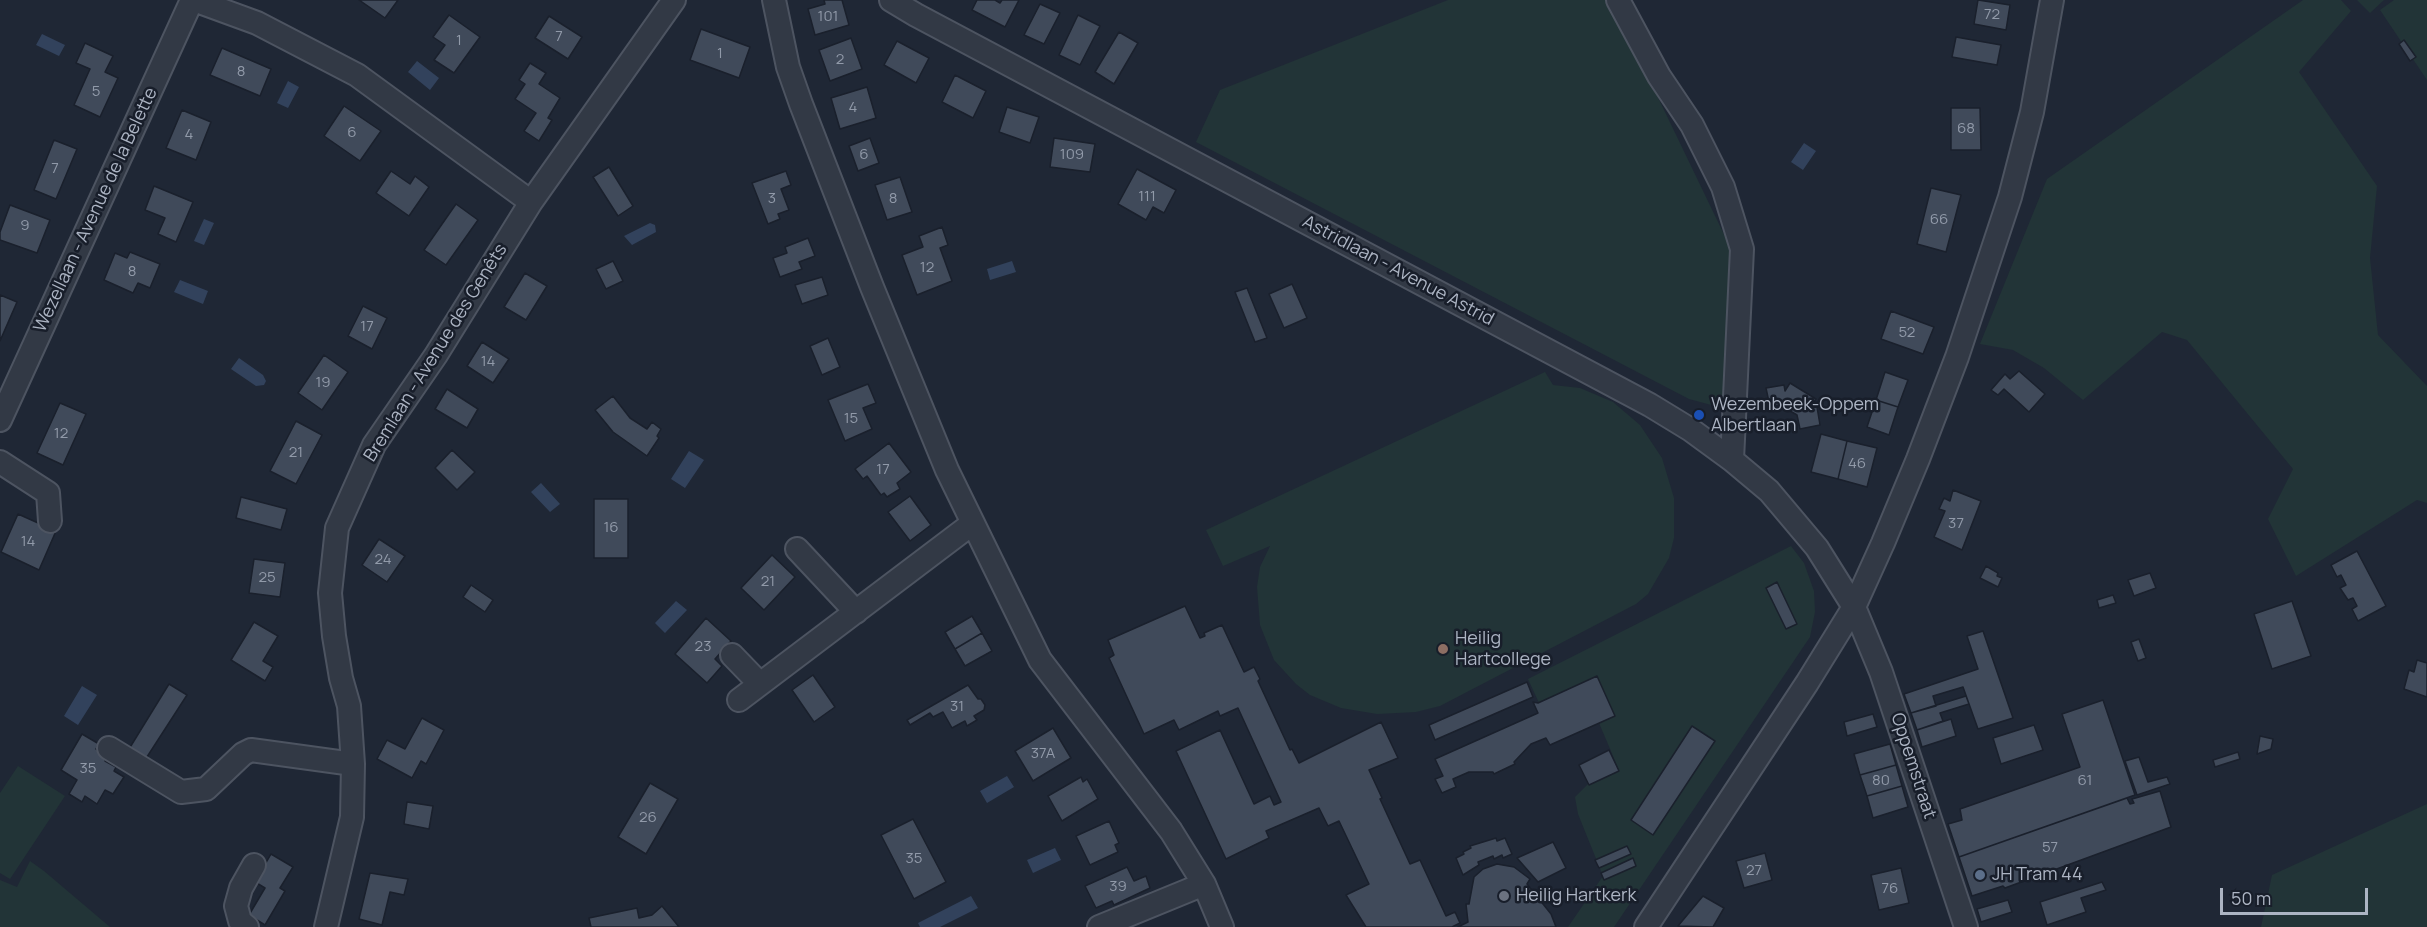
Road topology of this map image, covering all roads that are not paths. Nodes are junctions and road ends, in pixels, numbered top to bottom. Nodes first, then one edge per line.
1 (193, 0) edge
2 (674, 0) edge
3 (774, 0) edge
4 (891, 0) edge
5 (1618, 0) edge
6 (2052, 0) edge
7 (531, 202) junction
8 (0, 420) edge
9 (1732, 460) junction
10 (0, 462) edge
11 (50, 521) dead end
12 (973, 523) junction
13 (797, 549) dead end
14 (1854, 607) junction
15 (856, 612) junction
16 (732, 655) dead end
17 (760, 684) junction
18 (739, 700) dead end
19 (109, 748) dead end
20 (353, 764) junction
21 (254, 865) dead end
22 (1204, 884) junction
23 (247, 927) edge
24 (326, 927) edge
25 (1099, 927) edge
26 (1222, 927) edge
27 (1646, 927) edge
28 (1966, 927) edge

1 - 7 street
1 - 8 street, Wezellaan - Avenue de la Belette
2 - 7 street, Bremlaan - Avenue des Genêts
3 - 12 street
4 - 9 street, Astridlaan - Avenue Astrid
5 - 9 street
6 - 14 street
7 - 20 street, Bremlaan - Avenue des Genêts
9 - 14 street, Astridlaan - Avenue Astrid
10 - 11 street
12 - 15 street
12 - 22 street
13 - 15 street
14 - 27 street
14 - 28 street, Oppemstraat
15 - 17 street
16 - 17 street
17 - 18 street
19 - 20 street
20 - 24 street, Bremlaan - Avenue des Genêts
21 - 23 street
22 - 25 street
22 - 26 street

